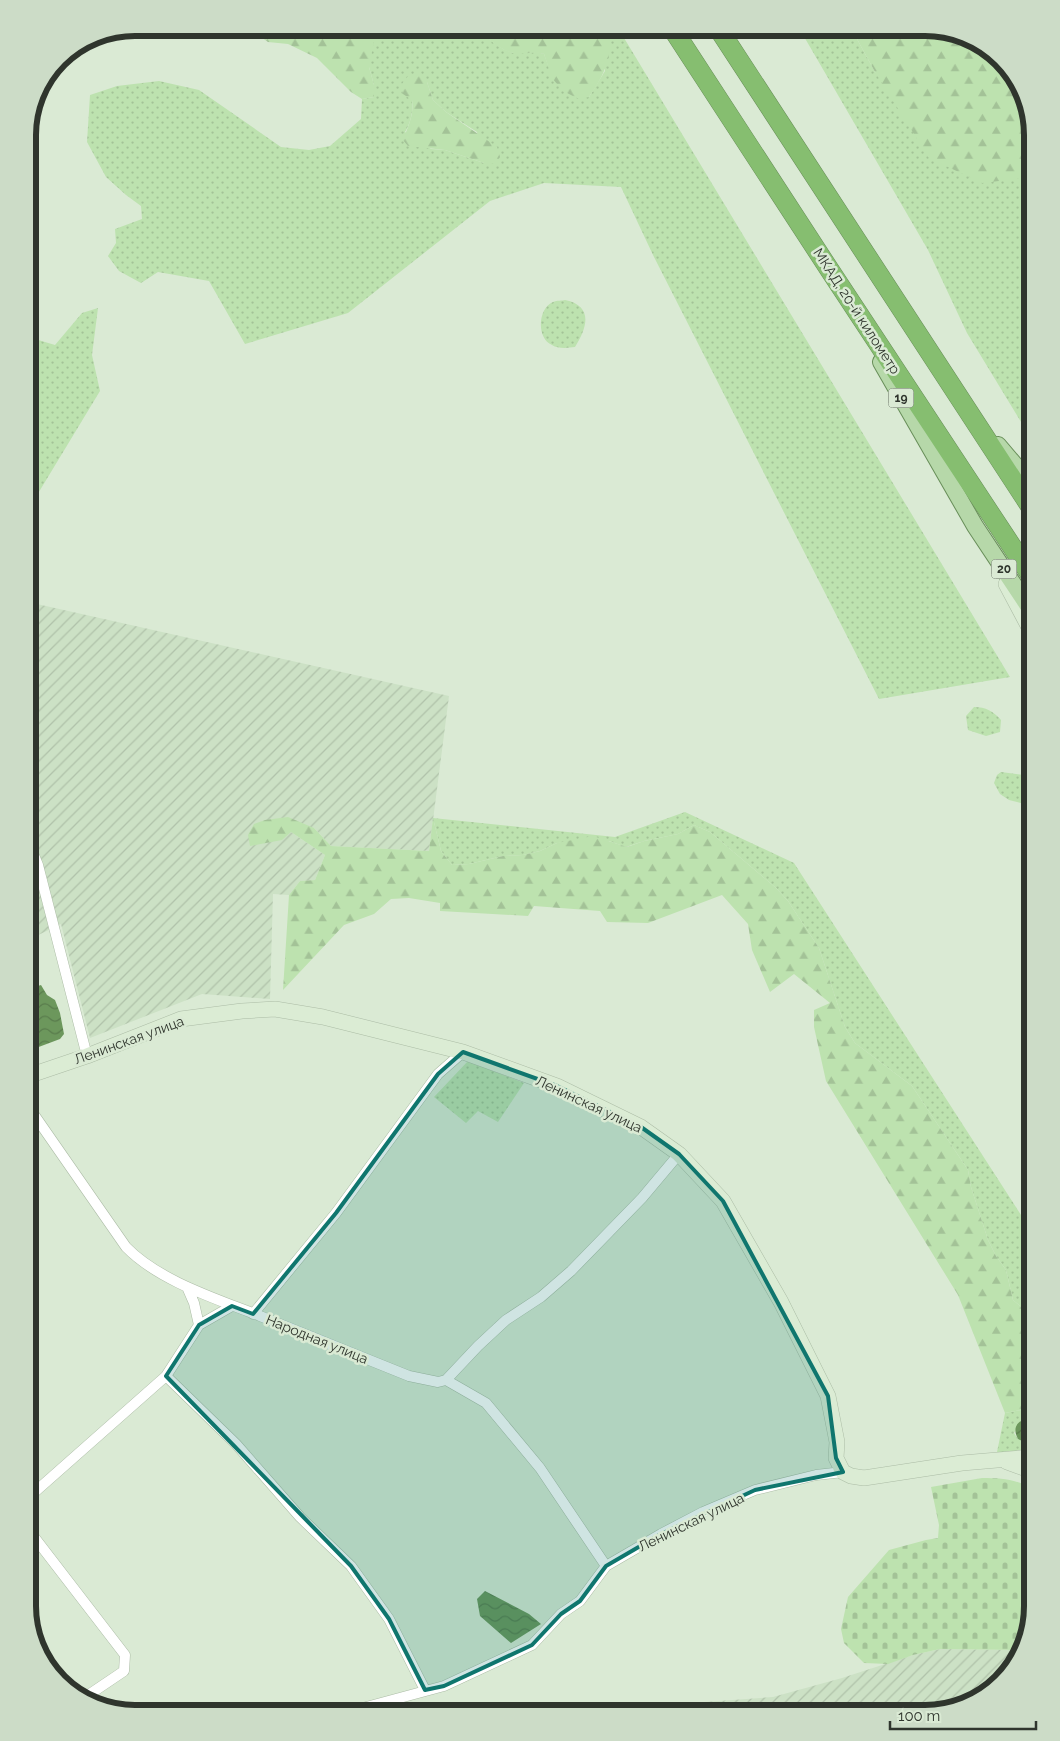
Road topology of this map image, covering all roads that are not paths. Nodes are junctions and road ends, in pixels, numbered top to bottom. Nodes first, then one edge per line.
1 (678, 36) edge
2 (723, 36) edge
3 (829, 269) junction
4 (973, 416) junction
5 (1024, 476) edge
6 (1024, 496) edge
7 (975, 526) junction
8 (1024, 565) edge
9 (1024, 600) edge
10 (1024, 618) edge
11 (36, 860) edge
12 (463, 1052) junction
13 (87, 1056) junction
14 (36, 1073) edge
15 (36, 1118) edge
16 (679, 1154) junction
17 (188, 1287) junction
18 (232, 1306) junction
19 (253, 1314) junction
20 (199, 1325) junction
21 (166, 1376) junction
22 (446, 1380) junction
23 (1024, 1458) edge
24 (1001, 1460) junction
25 (1024, 1469) edge
26 (843, 1472) junction
27 (36, 1491) edge
28 (36, 1539) edge
29 (606, 1566) junction
30 (425, 1690) junction
31 (90, 1694) edge
32 (372, 1705) edge

1 - 3 highway, МКАД, 20-й километр
2 - 4 highway
3 - 7 main road, 19
3 - 8 highway, МКАД, 20-й километр
4 - 5 main road
4 - 6 highway
7 - 9 main road, 20
7 - 10 street, 19
11 - 13 street
12 - 13 street, Ленинская улица
12 - 16 street, Ленинская улица
12 - 19 street
13 - 14 street, Ленинская улица
15 - 17 street, Народная улица
16 - 22 street
16 - 26 street, Ленинская улица
17 - 18 street, Народная улица
17 - 20 street
18 - 19 street, Народная улица
18 - 20 street
19 - 22 street, Народная улица
20 - 21 street
21 - 27 street
21 - 30 street
22 - 29 street, Народная улица
23 - 24 street
24 - 25 street
24 - 26 street
26 - 29 street, Ленинская улица
28 - 31 street
29 - 30 street, Ленинская улица
30 - 32 street, Ленинская улица

